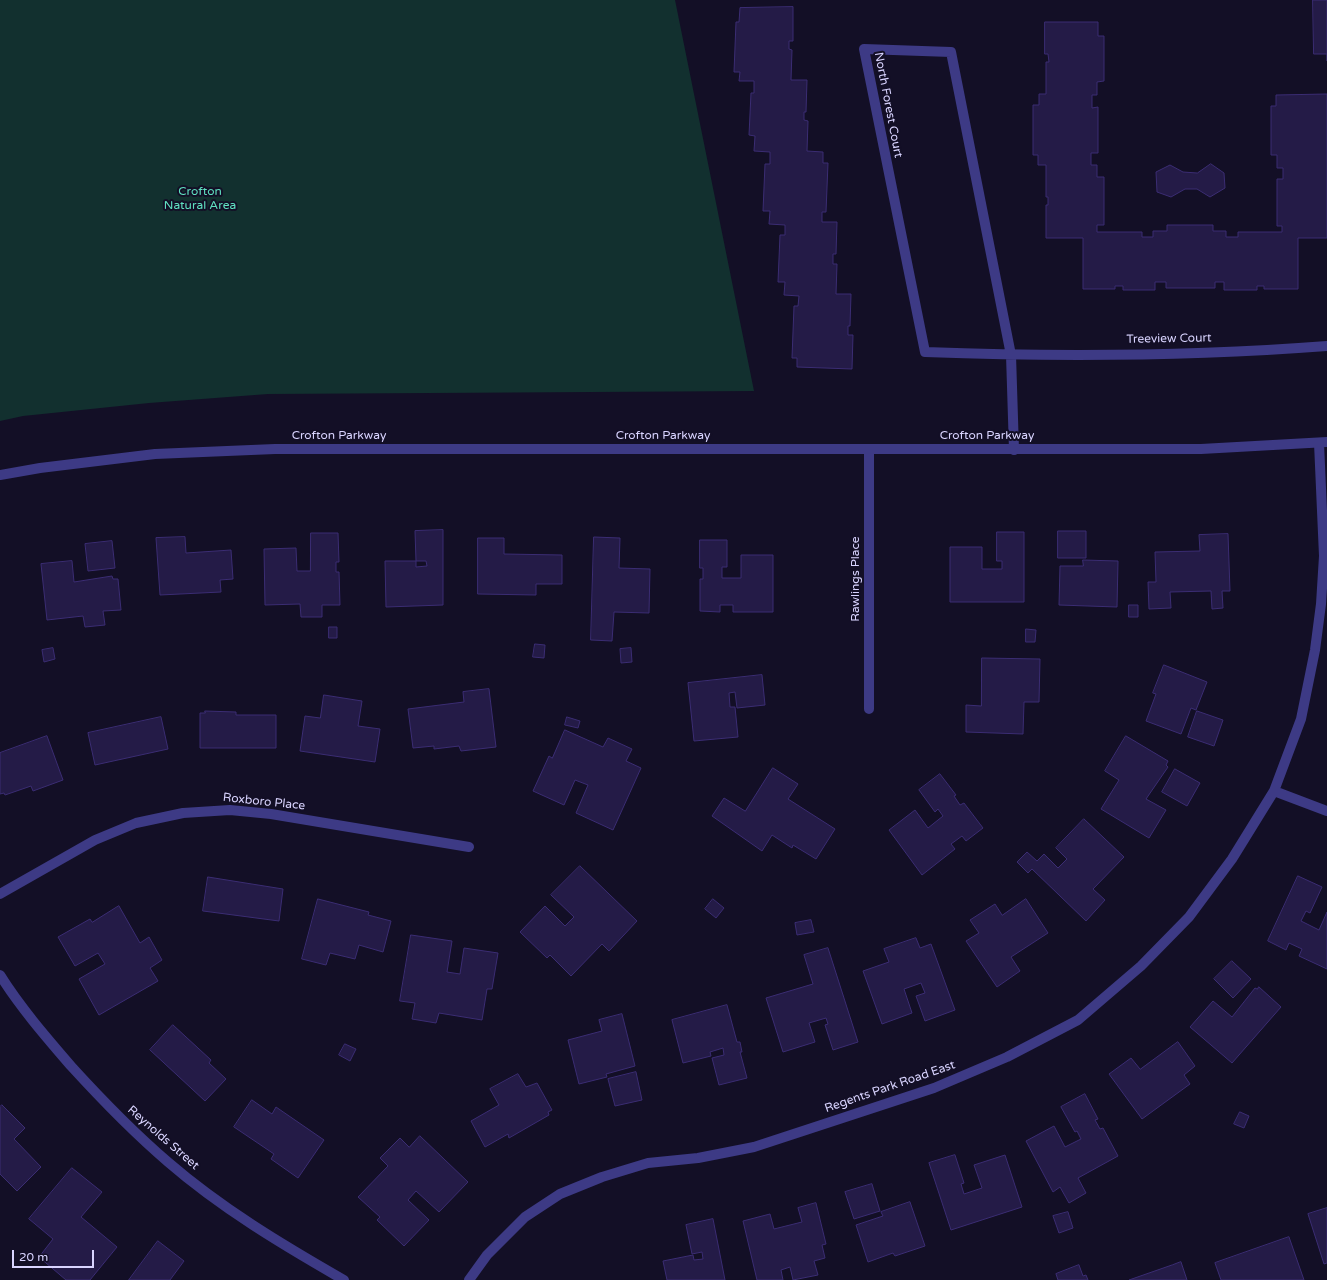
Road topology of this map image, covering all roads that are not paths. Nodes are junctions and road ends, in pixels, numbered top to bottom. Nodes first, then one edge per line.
1 (1327, 346) edge
2 (1011, 355) junction
3 (1323, 442) edge
4 (869, 449) junction
5 (1014, 450) junction
6 (0, 475) edge
7 (869, 709) dead end
8 (1274, 791) junction
9 (1327, 811) edge
10 (469, 847) dead end
11 (0, 894) edge
12 (0, 975) edge
13 (344, 1280) edge
14 (469, 1280) edge

1 - 2 street, Treeview Court
2 - 2 street, North Forest Court
2 - 5 street, North Forest Court
3 - 5 street, Crofton Parkway
3 - 8 street, Regents Park Road East
4 - 5 street, Crofton Parkway
4 - 6 street, Crofton Parkway
4 - 7 street, Rawlings Place
8 - 9 street
8 - 14 street, Regents Park Road East
10 - 11 street, Roxboro Place
12 - 13 street, Reynolds Street

